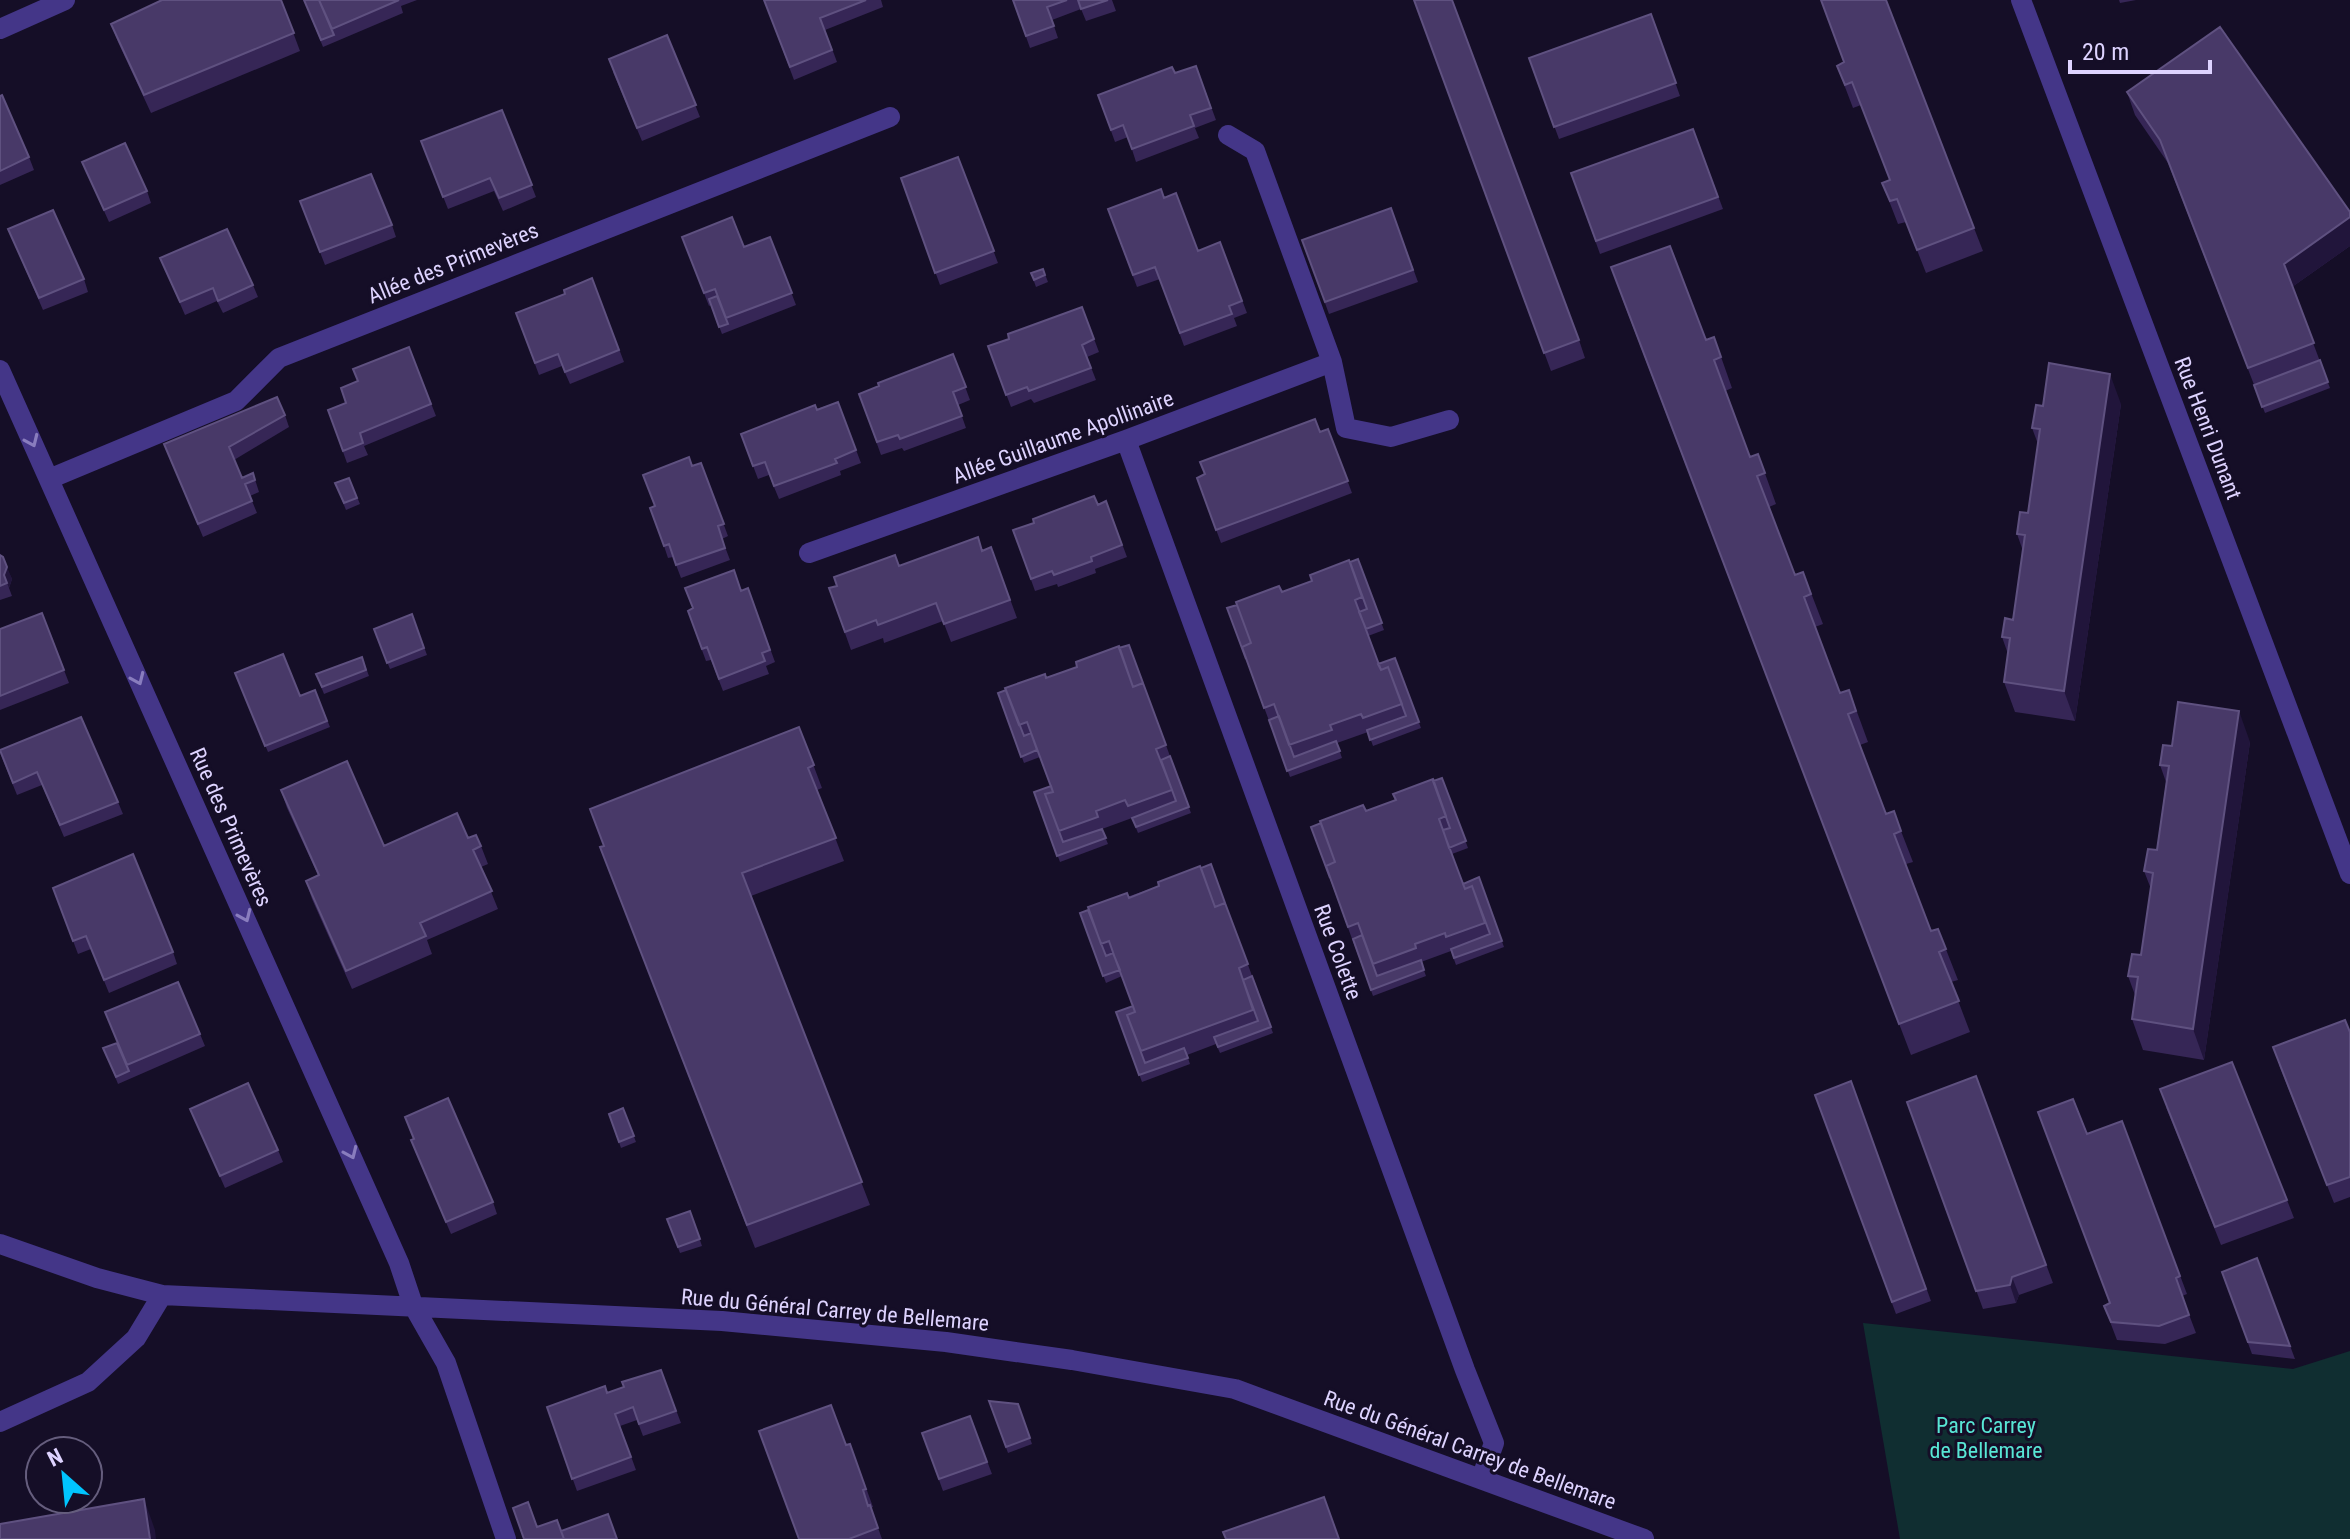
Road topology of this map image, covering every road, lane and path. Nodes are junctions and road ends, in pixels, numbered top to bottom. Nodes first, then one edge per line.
1 (65, 0) edge
2 (2021, 0) edge
3 (0, 29) edge
4 (890, 117) dead end
5 (1228, 135) dead end
6 (1332, 362) junction
7 (0, 370) edge
8 (1449, 420) dead end
9 (1126, 440) junction
10 (49, 479) junction
11 (809, 553) dead end
12 (2350, 874) edge
13 (0, 1244) edge
14 (162, 1295) junction
15 (413, 1305) junction
16 (0, 1422) edge
17 (1481, 1479) junction
18 (506, 1539) edge
19 (1644, 1539) edge

1 - 3 street
2 - 12 street, Rue Henri Dunant
4 - 10 street, Allée des Primevères
5 - 6 street
6 - 8 street
6 - 9 street, Allée Guillaume Apollinaire
7 -> 10 street, Rue des Primevères
9 - 11 street, Allée Guillaume Apollinaire
9 - 17 street, Rue Colette
10 -> 15 street, Rue des Primevères
13 - 14 street, Rue du Général Carrey de Bellemare
14 - 15 street, Rue du Général Carrey de Bellemare
14 - 16 street
15 - 17 street, Rue du Général Carrey de Bellemare
15 - 18 street, Rue des Primevères
17 - 19 street, Rue du Général Carrey de Bellemare

